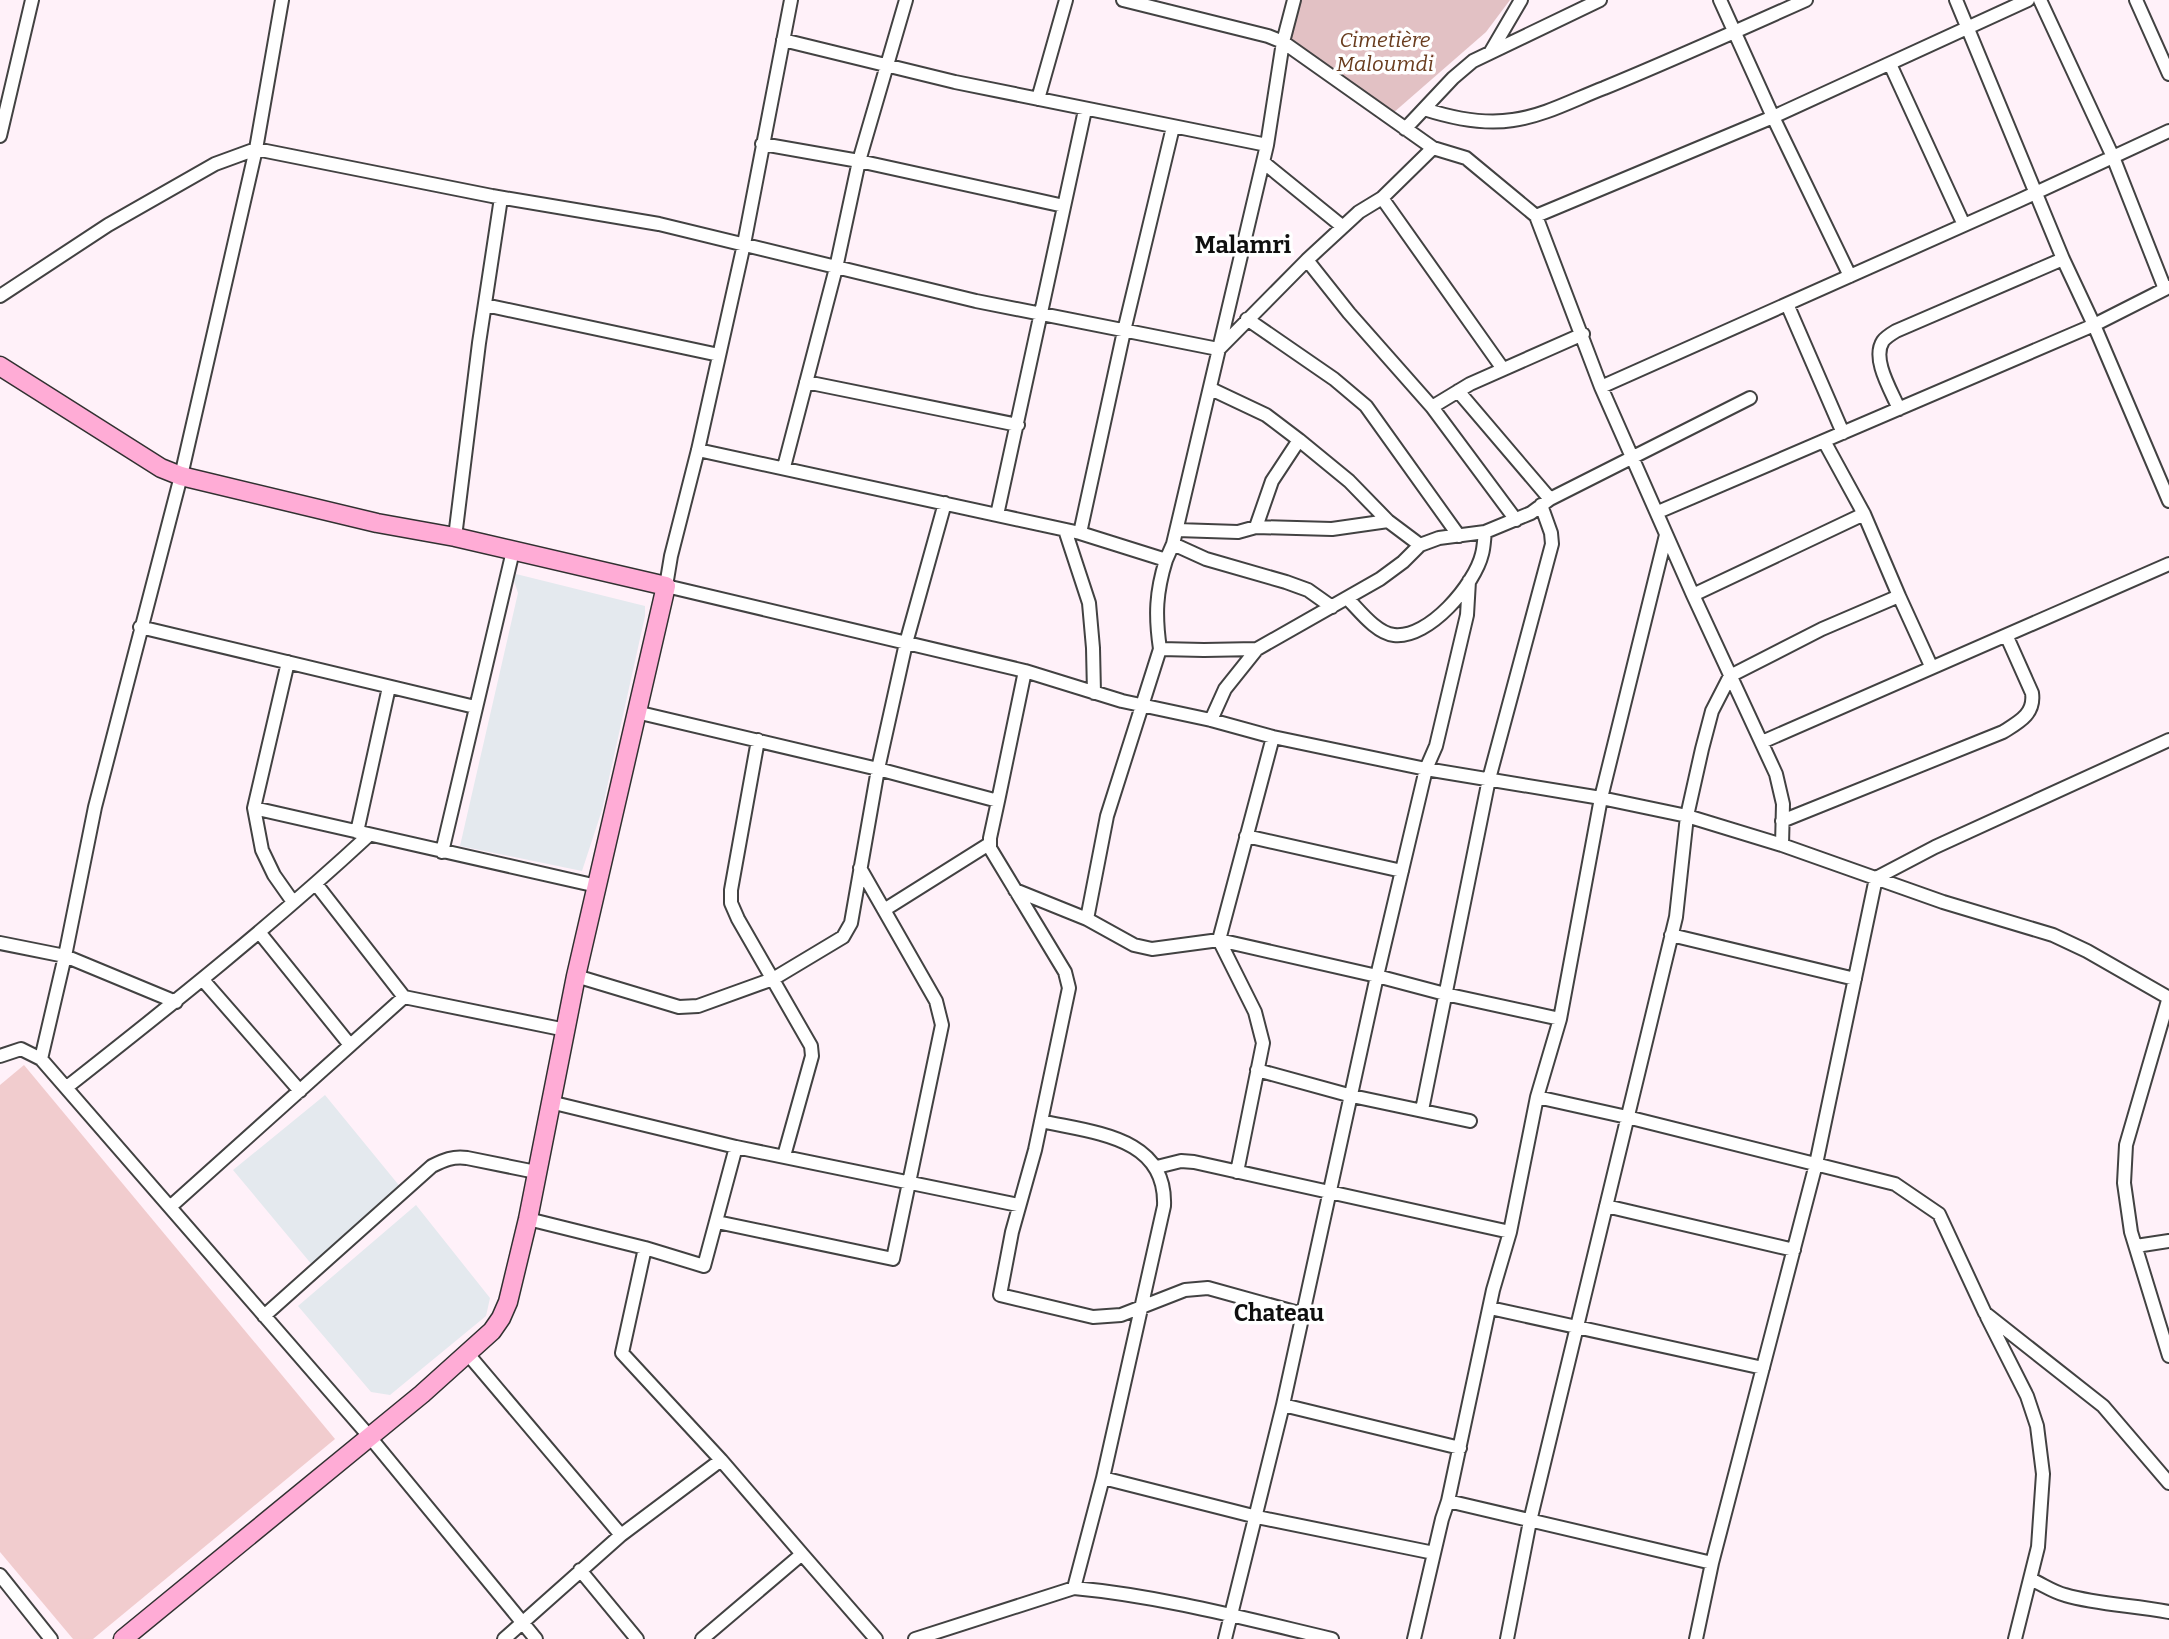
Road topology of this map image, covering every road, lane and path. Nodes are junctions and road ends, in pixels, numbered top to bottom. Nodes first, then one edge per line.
1 (32, 0) edge
2 (282, 0) edge
3 (791, 0) edge
4 (906, 0) edge
5 (1066, 0) edge
6 (1123, 0) edge
7 (1294, 0) edge
8 (1521, 0) edge
9 (1600, 0) edge
10 (1720, 0) edge
11 (1806, 0) edge
12 (1956, 0) edge
13 (2028, 0) edge
14 (2040, 0) edge
15 (2136, 0) edge
16 (1167, 5) edge
17 (1969, 28) junction
18 (1735, 32) junction
19 (783, 40) junction
20 (1283, 42) junction
21 (1490, 53) junction
22 (1890, 64) junction
23 (888, 68) junction
24 (2169, 74) edge
25 (1038, 99) junction
26 (1424, 109) junction
27 (1084, 110) junction
28 (1773, 117) junction
29 (1173, 127) junction
30 (1405, 129) junction
31 (2169, 131) edge
32 (0, 136) edge
33 (762, 144) junction
34 (1267, 145) junction
35 (1433, 148) junction
36 (256, 149) junction
37 (2113, 157) junction
38 (859, 161) junction
39 (1263, 162) junction
40 (2036, 193) junction
41 (501, 198) junction
42 (1382, 198) junction
43 (1065, 206) junction
44 (1536, 216) junction
45 (1964, 225) junction
46 (1343, 227) junction
47 (744, 244) junction
48 (2063, 259) junction
49 (1307, 260) junction
50 (836, 268) junction
51 (1850, 276) junction
52 (2167, 288) edge
53 (0, 296) edge
54 (485, 304) junction
55 (1787, 304) junction
56 (1042, 314) junction
57 (1247, 319) junction
58 (2094, 325) junction
59 (1124, 331) junction
60 (1583, 334) junction
61 (1218, 349) junction
62 (719, 355) junction
63 (0, 366) edge
64 (1503, 369) junction
65 (806, 382) junction
66 (1601, 387) junction
67 (1211, 389) junction
68 (1458, 391) junction
69 (1751, 398) dead end
70 (1432, 407) junction
71 (1899, 409) junction
72 (1018, 425) junction
73 (1843, 433) junction
74 (1298, 440) junction
75 (1824, 441) junction
76 (698, 450) junction
77 (1632, 456) junction
78 (784, 467) junction
79 (181, 476) junction
80 (2169, 501) edge
81 (1545, 502) junction
82 (945, 503) junction
83 (1658, 512) junction
84 (1864, 514) junction
85 (997, 515) junction
86 (1516, 520) junction
87 (1388, 521) junction
88 (1256, 527) junction
89 (1065, 530) junction
90 (1177, 530) junction
91 (1485, 532) junction
92 (1080, 534) junction
93 (1667, 534) junction
94 (1459, 536) junction
95 (455, 537) junction
96 (1173, 544) junction
97 (1420, 545) junction
98 (513, 551) junction
99 (1166, 560) junction
100 (2169, 564) edge
101 (1468, 581) junction
102 (666, 586) junction
103 (1693, 595) junction
104 (1899, 596) junction
105 (1347, 598) junction
106 (1332, 607) junction
107 (140, 627) junction
108 (2007, 637) junction
109 (906, 643) junction
110 (1160, 649) junction
111 (1257, 649) junction
112 (288, 662) junction
113 (1931, 666) junction
114 (1025, 671) junction
115 (1730, 676) junction
116 (389, 687) junction
117 (1094, 693) junction
118 (1144, 706) junction
119 (475, 707) junction
120 (636, 712) junction
121 (1211, 720) junction
122 (1273, 737) junction
123 (758, 740) junction
124 (2169, 740) edge
125 (1762, 742) junction
126 (878, 769) junction
127 (1426, 769) junction
128 (1489, 779) junction
129 (1601, 798) junction
130 (998, 801) junction
131 (254, 808) junction
132 (1688, 816) junction
133 (1782, 821) junction
134 (363, 833) junction
135 (1245, 836) junction
136 (989, 844) junction
137 (1782, 845) junction
138 (442, 852) junction
139 (860, 868) junction
140 (1402, 871) junction
141 (1876, 878) junction
142 (316, 884) junction
143 (597, 886) junction
144 (1015, 890) junction
145 (293, 902) junction
146 (884, 910) junction
147 (1087, 919) junction
148 (259, 932) junction
149 (1671, 935) junction
150 (1219, 940) junction
151 (0, 943) edge
152 (65, 956) junction
153 (576, 976) junction
154 (1377, 976) junction
155 (774, 979) junction
156 (1855, 979) junction
157 (203, 980) junction
158 (1445, 994) junction
159 (404, 997) junction
160 (2169, 998) edge
161 (176, 1002) junction
162 (1560, 1019) junction
163 (566, 1030) junction
164 (350, 1045) junction
165 (0, 1056) edge
166 (41, 1059) junction
167 (1258, 1070) junction
168 (67, 1087) junction
169 (300, 1091) junction
170 (1352, 1096) junction
171 (1537, 1097) junction
172 (551, 1102) junction
173 (1422, 1110) junction
174 (1627, 1117) junction
175 (1041, 1121) junction
176 (1470, 1121) dead end
177 (736, 1147) junction
178 (784, 1156) junction
179 (1816, 1164) junction
180 (1157, 1167) junction
181 (536, 1172) junction
182 (1237, 1172) junction
183 (911, 1182) junction
184 (1329, 1193) junction
185 (1018, 1205) junction
186 (1606, 1206) junction
187 (170, 1207) junction
188 (528, 1219) junction
189 (717, 1222) junction
190 (1510, 1232) junction
191 (2169, 1241) edge
192 (2136, 1246) junction
193 (645, 1248) junction
194 (1794, 1250) junction
195 (1142, 1308) junction
196 (1490, 1308) junction
197 (1985, 1313) junction
198 (1302, 1314) junction
199 (264, 1316) junction
200 (1578, 1327) junction
201 (467, 1353) junction
202 (2169, 1356) edge
203 (1763, 1368) junction
204 (1283, 1405) junction
205 (369, 1436) junction
206 (1460, 1448) junction
207 (721, 1460) junction
208 (1103, 1478) junction
209 (2169, 1483) edge
210 (1448, 1501) junction
211 (1257, 1517) junction
212 (1530, 1521) junction
213 (621, 1535) junction
214 (1434, 1553) junction
215 (802, 1555) junction
216 (1712, 1563) junction
217 (580, 1570) junction
218 (0, 1575) edge
219 (2030, 1579) junction
220 (1074, 1588) junction
221 (2169, 1612) edge
222 (1230, 1615) junction
223 (522, 1623) junction
224 (51, 1639) edge
225 (123, 1639) edge
226 (504, 1639) edge
227 (536, 1639) edge
228 (637, 1639) edge
229 (702, 1639) edge
230 (876, 1639) edge
231 (915, 1639) edge
232 (1225, 1639) edge
233 (1332, 1639) edge
234 (1414, 1639) edge
235 (1507, 1639) edge
236 (1696, 1639) edge
237 (2015, 1639) edge

1 - 32 street
2 - 36 street
3 - 19 street
4 - 23 street
5 - 25 street
6 - 16 street
7 - 20 street
8 - 21 street
9 - 21 street
10 - 18 street
11 - 18 street
12 - 17 street
13 - 17 street
14 - 37 street
15 - 24 street
16 - 20 street
17 - 22 street
17 - 40 street
18 - 26 street
18 - 28 street
19 - 23 street
19 - 33 street
20 - 30 street
20 - 34 street
21 - 26 street
22 - 28 street
22 - 45 street
23 - 25 street
23 - 38 street
25 - 27 street
26 - 30 street
27 - 29 street
27 - 43 street
28 - 44 street
28 - 51 street
29 - 34 street
29 - 59 street
30 - 35 street
31 - 37 street
33 - 38 street
33 - 47 street
34 - 39 street
35 - 42 street
35 - 44 street
36 - 41 street
36 - 53 street
36 - 79 street
37 - 40 street
37 - 52 street
38 - 43 street
38 - 50 street
39 - 46 street
39 - 61 street
40 - 45 street
40 - 48 street
41 - 47 street
41 - 54 street
42 - 46 street
42 - 64 street
43 - 56 street
44 - 60 street
45 - 51 street
46 - 49 street
47 - 50 street
47 - 62 street
48 - 58 street
48 - 71 street
49 - 57 street
49 - 70 street
50 - 56 street
50 - 65 street
51 - 55 street
52 - 58 street
54 - 62 street
54 - 95 street
55 - 66 street
55 - 73 street
56 - 59 street
56 - 72 street
57 - 61 street
57 - 94 street
58 - 71 street
58 - 80 street
59 - 61 street
59 - 92 street
60 - 64 street
60 - 66 street
61 - 67 street
62 - 76 street
63 - 79 street
64 - 68 street
65 - 72 street
65 - 78 street
66 - 77 street
67 - 74 street
67 - 90 street
68 - 70 street
68 - 81 street
69 - 77 street
70 - 86 street
71 - 73 street
72 - 85 street
73 - 75 street
74 - 87 street
74 - 88 street
75 - 83 street
75 - 84 street
76 - 78 street
76 - 102 street
77 - 81 street
77 - 83 street
78 - 82 street
79 - 95 street
79 - 107 street
81 - 86 street
81 - 128 street
82 - 85 street
82 - 109 street
83 - 93 street
84 - 103 street
84 - 104 street
85 - 89 street
86 - 91 street
87 - 88 street
87 - 97 street
88 - 90 street
89 - 92 street
89 - 117 street
90 - 96 street
91 - 94 street
91 - 101 street
92 - 99 street
93 - 103 street
93 - 129 street
94 - 97 street
95 - 98 street
96 - 99 street
96 - 106 street
97 - 105 street
98 - 102 street
98 - 119 street
99 - 110 street
100 - 108 street
101 - 105 street
101 - 127 street
102 - 109 street
102 - 120 street
103 - 115 street
104 - 113 street
104 - 115 street
105 - 106 street
106 - 111 street
107 - 112 street
107 - 152 street
108 - 113 street
108 - 133 street
109 - 114 street
109 - 126 street
110 - 111 street
110 - 118 street
111 - 121 street
112 - 116 street
112 - 131 street
113 - 125 street
114 - 117 street
114 - 130 street
115 - 125 street
115 - 132 street
116 - 119 street
116 - 134 street
117 - 118 street
118 - 121 street
118 - 147 street
119 - 138 street
120 - 123 street
120 - 143 street
121 - 122 street
122 - 127 street
122 - 135 street
123 - 126 street
123 - 155 street
124 - 141 street
125 - 133 street
126 - 130 street
126 - 139 street
127 - 128 street
127 - 140 street
128 - 129 street
128 - 158 street
129 - 132 street
129 - 162 street
130 - 136 street
131 - 134 street
131 - 145 street
132 - 137 street
132 - 149 street
133 - 137 street
134 - 138 street
134 - 142 street
135 - 140 street
135 - 150 street
136 - 144 street
136 - 146 street
137 - 141 street
138 - 143 street
139 - 146 street
139 - 155 street
140 - 154 street
141 - 156 street
141 - 160 street
142 - 145 street
142 - 159 street
143 - 153 street
144 - 147 street
144 - 175 street
145 - 148 street
146 - 183 street
147 - 150 street
148 - 157 street
148 - 164 street
149 - 156 street
149 - 174 street
150 - 154 street
150 - 167 street
151 - 152 street
152 - 161 street
152 - 166 street
153 - 155 street
153 - 163 street
154 - 158 street
154 - 170 street
155 - 178 street
156 - 179 street
157 - 161 street
157 - 169 street
158 - 162 street
158 - 173 street
159 - 163 street
159 - 164 street
160 - 192 street
161 - 168 street
162 - 171 street
163 - 172 street
164 - 169 street
165 - 166 street
166 - 168 street
167 - 170 street
167 - 182 street
168 - 187 street
169 - 187 street
170 - 173 street
170 - 184 street
171 - 174 street
171 - 190 street
172 - 177 street
172 - 181 street
173 - 176 street
174 - 179 street
174 - 186 street
175 - 180 street
175 - 185 street
177 - 178 street
177 - 189 street
178 - 183 street
179 - 194 street
179 - 197 street
180 - 182 street
180 - 195 street
181 - 188 street
181 - 199 street
182 - 184 street
183 - 185 street
183 - 189 street
184 - 190 street
184 - 198 street
185 - 195 street
186 - 194 street
186 - 200 street
187 - 199 street
188 - 193 street
188 - 201 street
189 - 193 street
190 - 196 street
191 - 192 street
192 - 202 street
193 - 207 street
194 - 203 street
195 - 198 street
195 - 208 street
196 - 200 street
196 - 206 street
197 - 209 street
197 - 219 street
198 - 204 street
199 - 205 street
200 - 203 street
200 - 212 street
201 - 205 street
201 - 213 street
203 - 216 street
204 - 206 street
204 - 211 street
205 - 223 street
205 - 225 street
206 - 210 street
207 - 213 street
207 - 215 street
208 - 211 street
208 - 220 street
210 - 212 street
210 - 214 street
211 - 214 street
211 - 222 street
212 - 216 street
212 - 235 street
213 - 217 street
214 - 234 street
215 - 229 street
215 - 230 street
216 - 236 street
217 - 223 street
217 - 228 street
218 - 224 street
219 - 221 street
219 - 237 street
220 - 222 street
220 - 231 street
222 - 232 street
222 - 233 street
223 - 226 street
223 - 227 street

